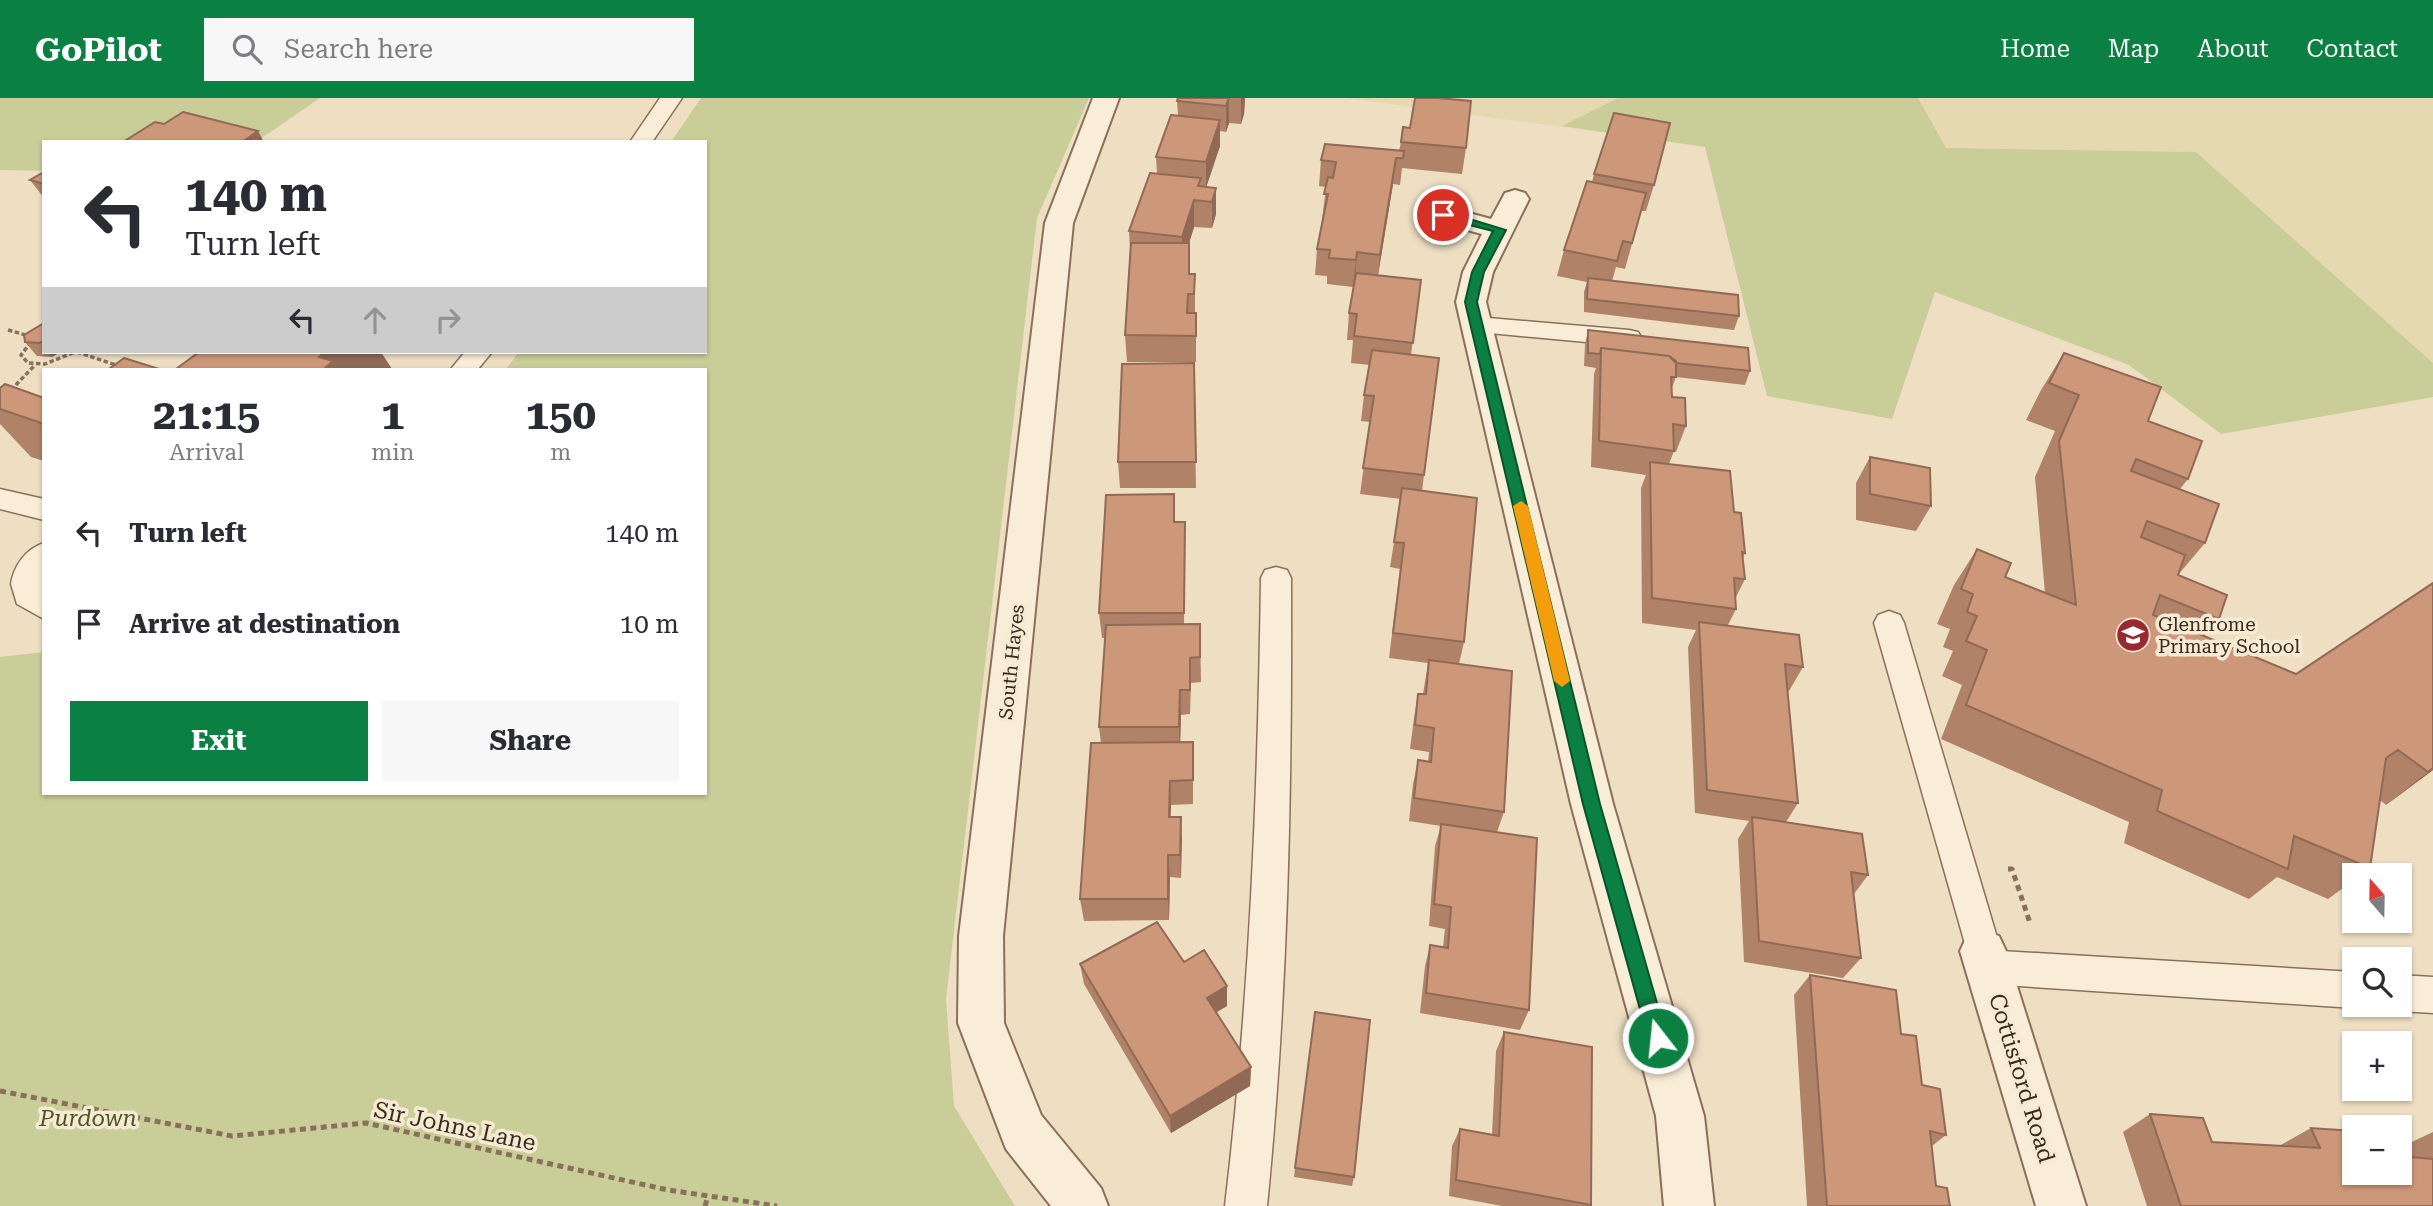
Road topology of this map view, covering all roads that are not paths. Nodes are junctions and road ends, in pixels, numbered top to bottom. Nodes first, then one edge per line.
1 (671, 98) edge
2 (1106, 98) edge
3 (642, 140) edge
4 (1443, 215) dead end
5 (1477, 325) junction
6 (1656, 340) edge
7 (477, 354) edge
8 (465, 368) edge
9 (0, 499) edge
10 (42, 510) edge
11 (42, 556) edge
12 (1276, 578) dead end
13 (42, 606) edge
14 (1889, 623) dead end
15 (1986, 959) junction
16 (2342, 989) edge
17 (2412, 993) edge
18 (2433, 995) edge
19 (1083, 1206) edge
20 (1246, 1206) edge
21 (1689, 1206) edge
22 (2061, 1206) edge

1 - 3 lane
2 - 19 street, South Hayes
4 - 5 street
5 - 6 lane
5 - 21 street
7 - 8 lane
9 - 10 lane
11 - 13 lane
12 - 20 lane
14 - 15 lane
15 - 16 lane
15 - 22 street, Cottisford Road
17 - 18 lane

